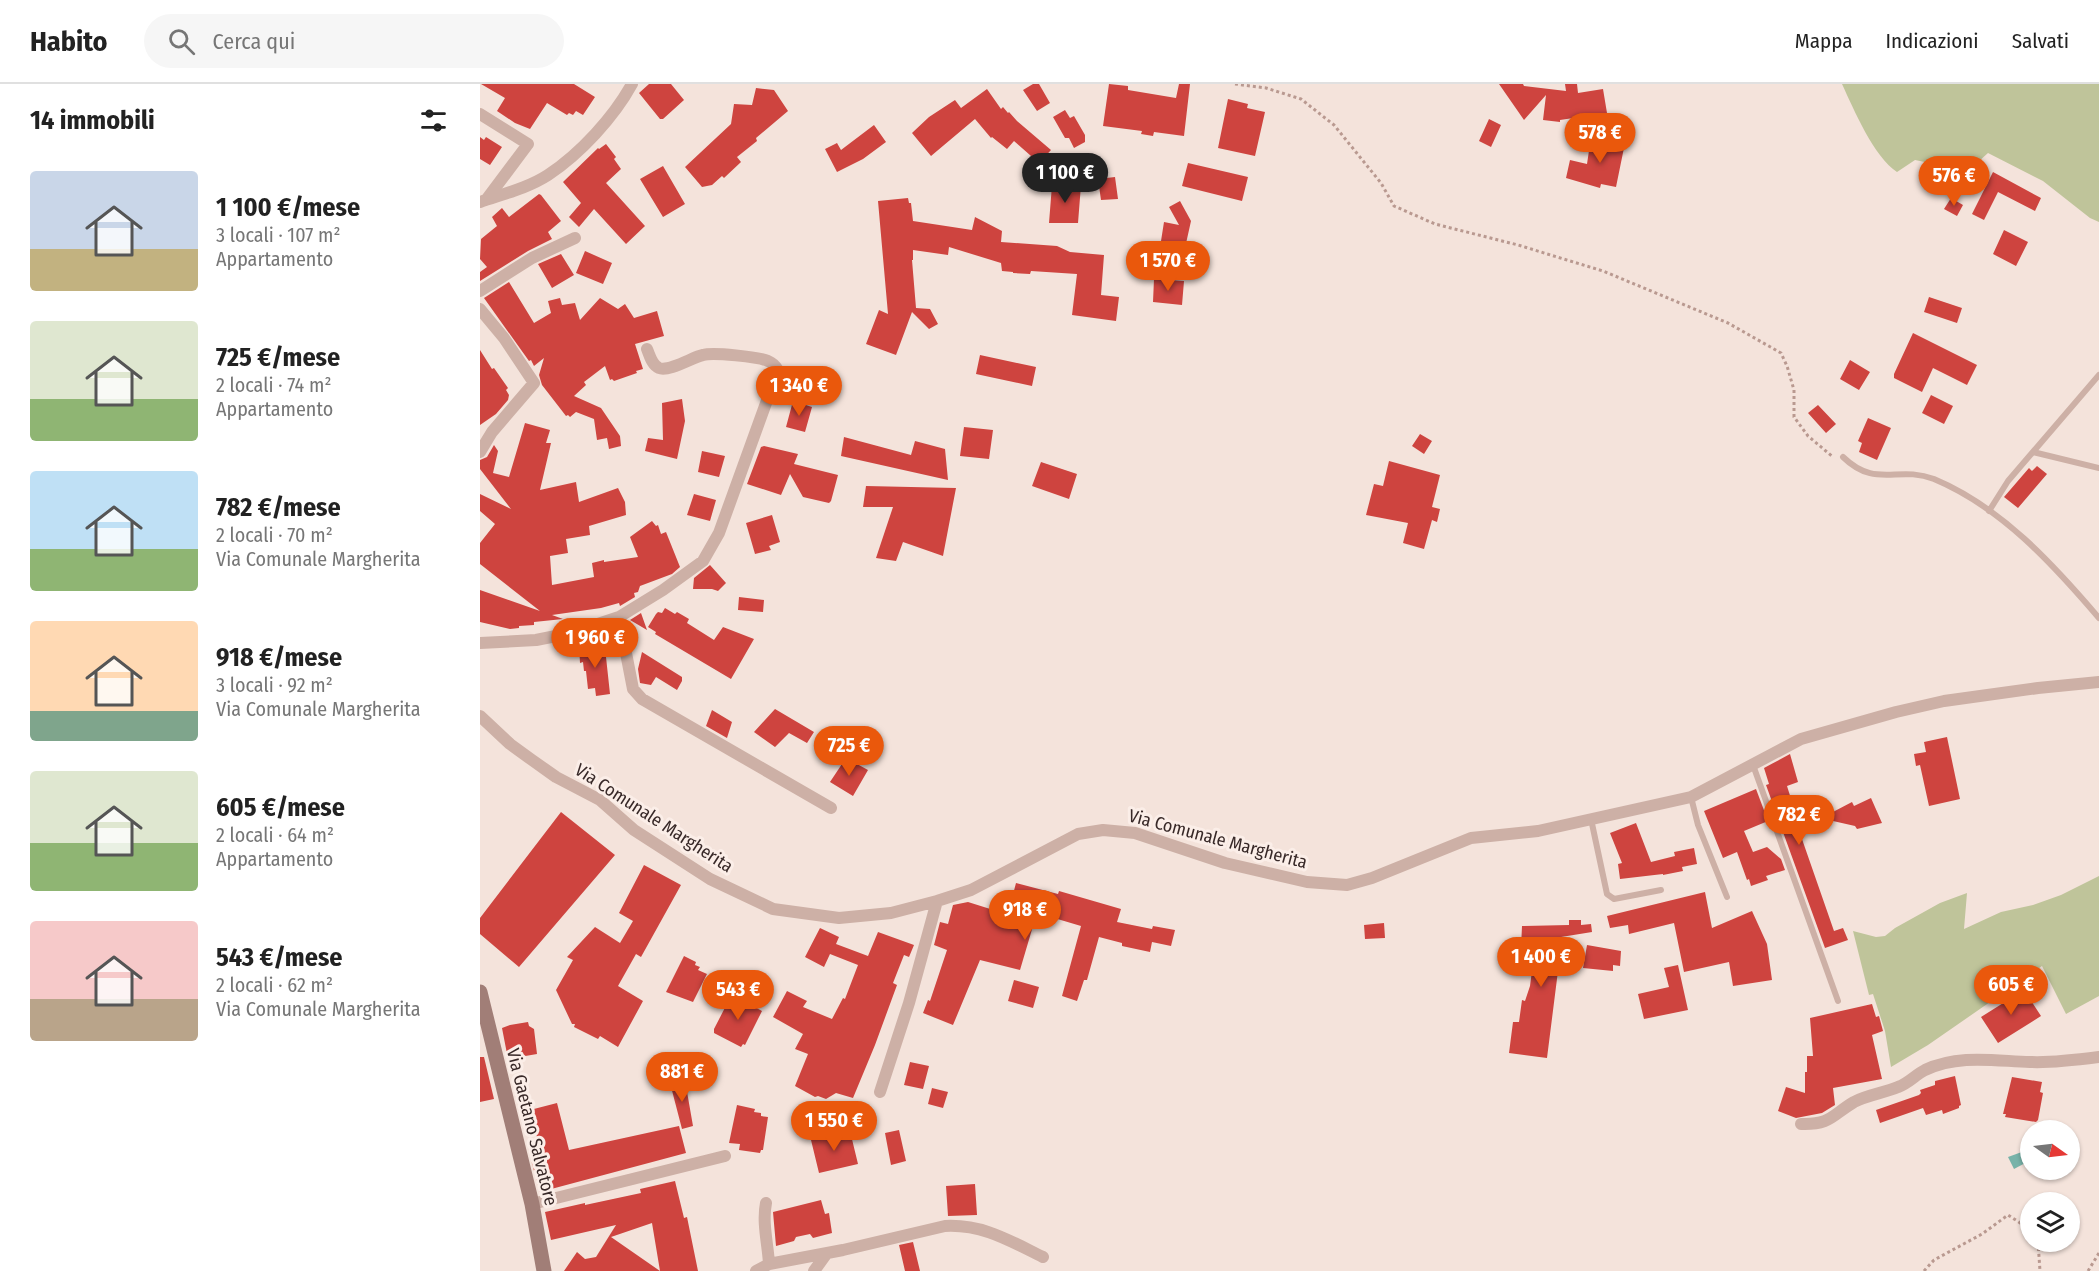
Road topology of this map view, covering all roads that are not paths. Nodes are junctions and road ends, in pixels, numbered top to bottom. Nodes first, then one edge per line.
1 (632, 84) edge
2 (480, 114) edge
3 (483, 201) edge
4 (575, 238) dead end
5 (480, 291) edge
6 (480, 309) edge
7 (647, 349) dead end
8 (2099, 375) edge
9 (480, 452) edge
10 (2033, 452) junction
11 (1843, 458) road end
12 (2099, 468) edge
13 (1989, 512) junction
14 (619, 616) junction
15 (2099, 618) edge
16 (480, 643) edge
17 (2099, 682) edge
18 (480, 716) edge
19 (1753, 765) junction
20 (1691, 797) junction
21 (831, 808) dead end
22 (1591, 819) junction
23 (1661, 890) dead end
24 (1727, 897) dead end
25 (937, 901) junction
26 (480, 992) edge
27 (1838, 1001) dead end
28 (2099, 1057) edge
29 (880, 1092) dead end
30 (1801, 1124) dead end
31 (725, 1156) dead end
32 (766, 1203) dead end
33 (532, 1204) junction
34 (827, 1253) junction
35 (1043, 1257) dead end
36 (769, 1264) junction
37 (544, 1271) edge
38 (756, 1271) edge
39 (814, 1271) edge

1 - 3 street
2 - 3 street
4 - 5 street
6 - 9 street
7 - 14 street
8 - 10 lane
10 - 12 lane
10 - 13 lane
11 - 13 lane
13 - 15 lane
14 - 16 street
14 - 21 street
17 - 19 street, Via Comunale Margherita
18 - 25 street, Via Comunale Margherita
19 - 20 street, Via Comunale Margherita
19 - 27 lane
20 - 22 street, Via Comunale Margherita
20 - 24 lane
22 - 23 lane
22 - 25 street, Via Comunale Margherita
25 - 29 street
26 - 33 street, Via Gaetano Salvatore
28 - 30 street
31 - 33 street
32 - 36 street
33 - 37 street, Via Gaetano Salvatore
34 - 35 street
34 - 36 street
34 - 39 street
36 - 38 street

